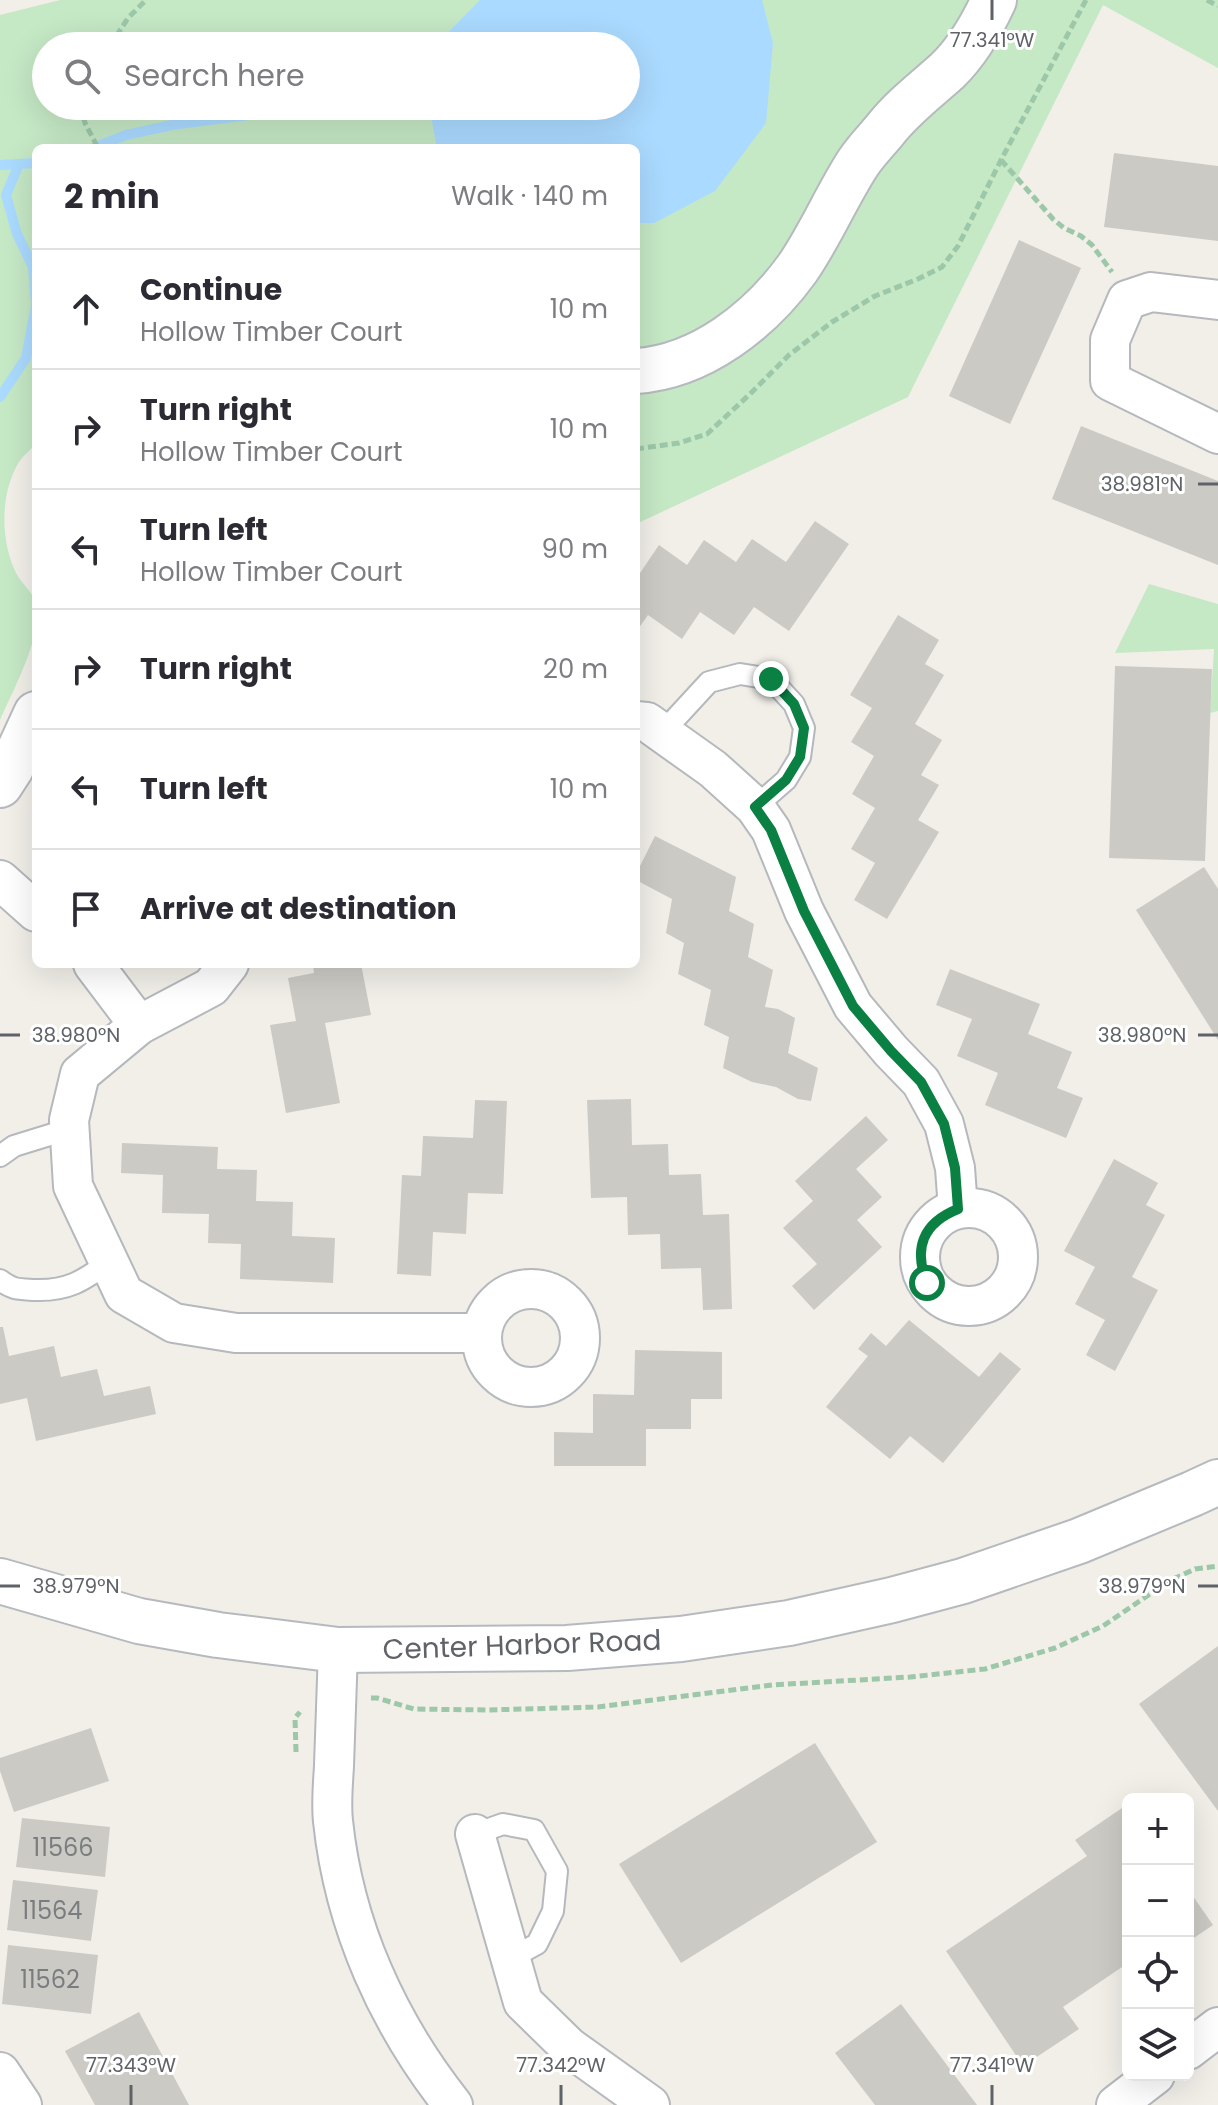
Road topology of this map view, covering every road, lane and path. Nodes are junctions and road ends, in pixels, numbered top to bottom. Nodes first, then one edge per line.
1 (146, 0) edge
2 (994, 0) edge
3 (1086, 0) edge
4 (1207, 0) edge
5 (1218, 6) edge
6 (119, 32) edge
7 (84, 120) edge
8 (96, 144) edge
9 (1001, 160) junction
10 (1127, 300) junction
11 (1218, 300) edge
12 (640, 371) edge
13 (1218, 434) edge
14 (640, 448) edge
15 (32, 723) edge
16 (649, 727) edge
17 (0, 785) edge
18 (755, 807) junction
19 (0, 880) edge
20 (32, 908) edge
21 (96, 968) edge
22 (226, 968) edge
23 (139, 1025) junction
24 (69, 1129) junction
25 (0, 1156) edge
26 (958, 1209) dead end
27 (109, 1262) junction
28 (0, 1280) edge
29 (482, 1333) dead end
30 (1218, 1482) edge
31 (1218, 1566) edge
32 (0, 1581) edge
33 (338, 1650) junction
34 (336, 1704) junction
35 (295, 1718) dead end
36 (475, 1834) joint
37 (511, 1958) junction
38 (1218, 2027) edge
39 (1194, 2045) edge
40 (0, 2072) edge
41 (1147, 2081) edge
42 (22, 2105) edge
43 (453, 2105) edge
44 (650, 2105) edge
45 (1116, 2105) edge

1 - 6 path
2 - 12 street
3 - 9 path
4 - 5 path
7 - 8 path
9 - 10 path
9 - 14 path
10 - 11 street
10 - 13 street
15 - 17 street
16 - 18 street
16 - 18 lane
18 - 26 street
19 - 20 street
21 - 23 street
22 - 23 street
23 - 24 street
24 - 25 lane
24 - 27 street
27 - 28 lane
27 - 29 street
30 - 33 street, Center Harbor Road
31 - 34 path
32 - 33 street, Center Harbor Road
33 - 34 street
34 - 35 path
34 - 43 street
36 - 37 street
36 - 37 lane
37 - 44 street
38 - 39 street
40 - 42 street
41 - 45 street

